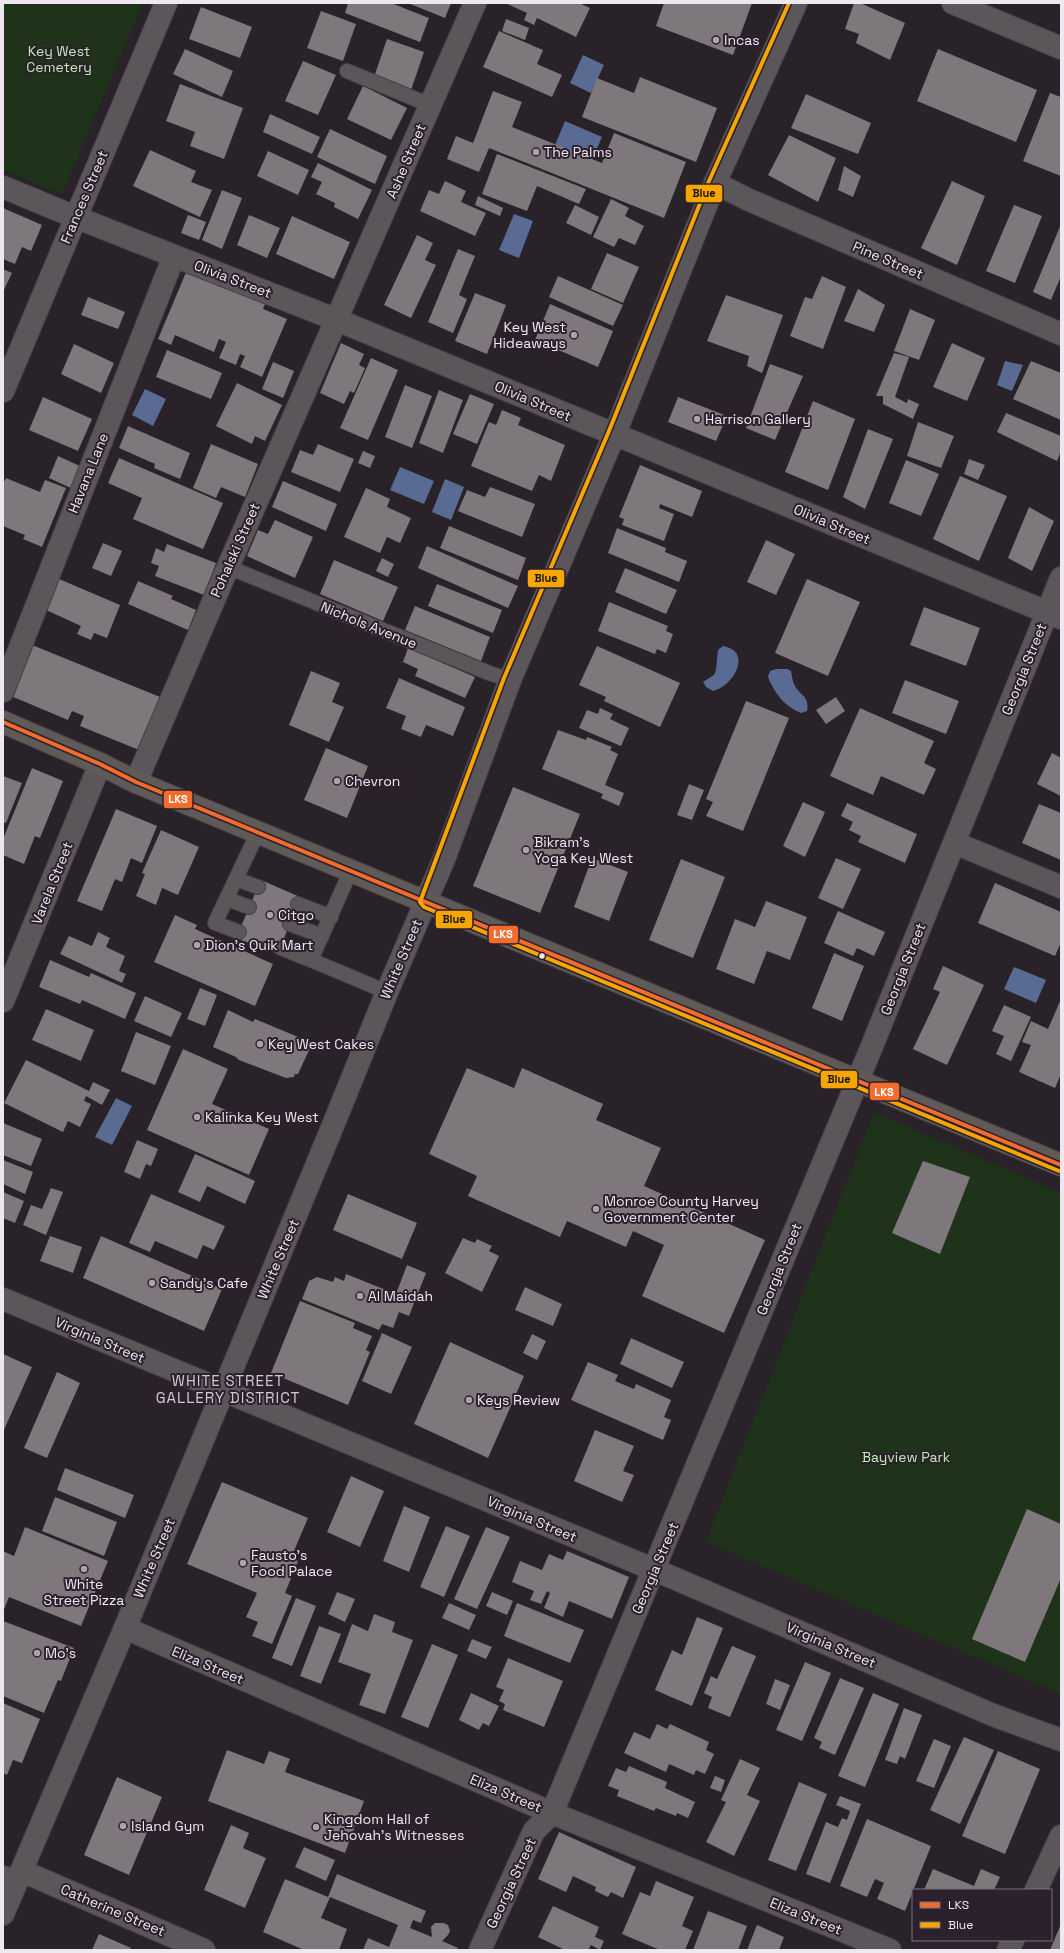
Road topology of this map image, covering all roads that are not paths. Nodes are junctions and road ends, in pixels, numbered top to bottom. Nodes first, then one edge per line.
1 (166, 3) edge
2 (474, 3) edge
3 (796, 3) edge
4 (953, 3) edge
5 (1061, 48) edge
6 (347, 71) dead end
7 (430, 105) junction
8 (715, 183) junction
9 (3, 187) edge
10 (75, 218) junction
11 (174, 256) junction
12 (337, 320) junction
13 (1061, 334) edge
14 (3, 391) edge
15 (615, 433) junction
16 (228, 567) junction
17 (1061, 578) edge
18 (1054, 615) edge
19 (510, 680) junction
20 (3, 691) edge
21 (3, 722) edge
22 (100, 764) junction
23 (136, 782) junction
24 (258, 832) junction
25 (955, 843) junction
26 (351, 870) junction
27 (236, 879) junction
28 (1061, 886) edge
29 (258, 887) dead end
30 (227, 899) junction
31 (426, 901) junction
32 (298, 904) dead end
33 (249, 907) dead end
34 (330, 917) junction
35 (290, 924) dead end
36 (239, 932) dead end
37 (322, 936) junction
38 (280, 948) dead end
39 (311, 960) junction
40 (387, 992) junction
41 (3, 1001) edge
42 (858, 1080) junction
43 (1061, 1164) edge
44 (3, 1299) edge
45 (223, 1391) junction
46 (655, 1570) junction
47 (125, 1628) junction
48 (1061, 1740) edge
49 (552, 1813) junction
50 (1061, 1836) edge
51 (14, 1877) edge
52 (1036, 1889) edge
53 (3, 1914) edge
54 (1012, 1941) edge
55 (204, 1950) edge
56 (480, 1950) edge
57 (890, 1950) edge
58 (1008, 1950) edge

1 - 10 street, Frances Street
2 - 7 street, Ashe Street
3 - 8 street, White Street
4 - 5 street
6 - 7 lane
7 - 12 street, Ashe Street
8 - 13 street, Pine Street
8 - 15 street, White Street
9 - 10 street, Olivia Street
10 - 11 street, Olivia Street
10 - 14 street, Frances Street
11 - 12 street, Olivia Street
11 - 20 street, Havana Lane
12 - 15 street, Olivia Street
12 - 16 street, Pohalski Street
15 - 18 street, Olivia Street
15 - 19 street, White Street
16 - 19 lane, Nichols Avenue
16 - 23 street, Pohalski Street
17 - 18 street, Georgia Street
18 - 25 street, Georgia Street
19 - 31 street, White Street
21 - 22 main road
22 - 23 main road
22 - 41 street, Varela Street
23 - 24 main road
24 - 26 main road
24 - 27 lane
25 - 28 street
25 - 42 street, Georgia Street
26 - 31 main road
26 - 34 lane
27 - 29 lane
27 - 30 lane
30 - 33 lane
30 - 36 lane
31 - 40 street, White Street
31 - 42 main road
32 - 34 lane
34 - 37 lane
35 - 37 lane
37 - 39 lane
38 - 39 lane
39 - 40 lane
40 - 45 street, White Street
42 - 43 main road
42 - 46 street, Georgia Street
44 - 45 street, Virginia Street
45 - 46 street, Virginia Street
45 - 47 street, White Street
46 - 48 street, Virginia Street
46 - 49 street, Georgia Street
47 - 49 street, Eliza Street
47 - 51 street, White Street
49 - 56 street, Georgia Street
49 - 57 street, Eliza Street
50 - 52 street
51 - 53 street, White Street
51 - 55 street, Catherine Street
54 - 58 street

